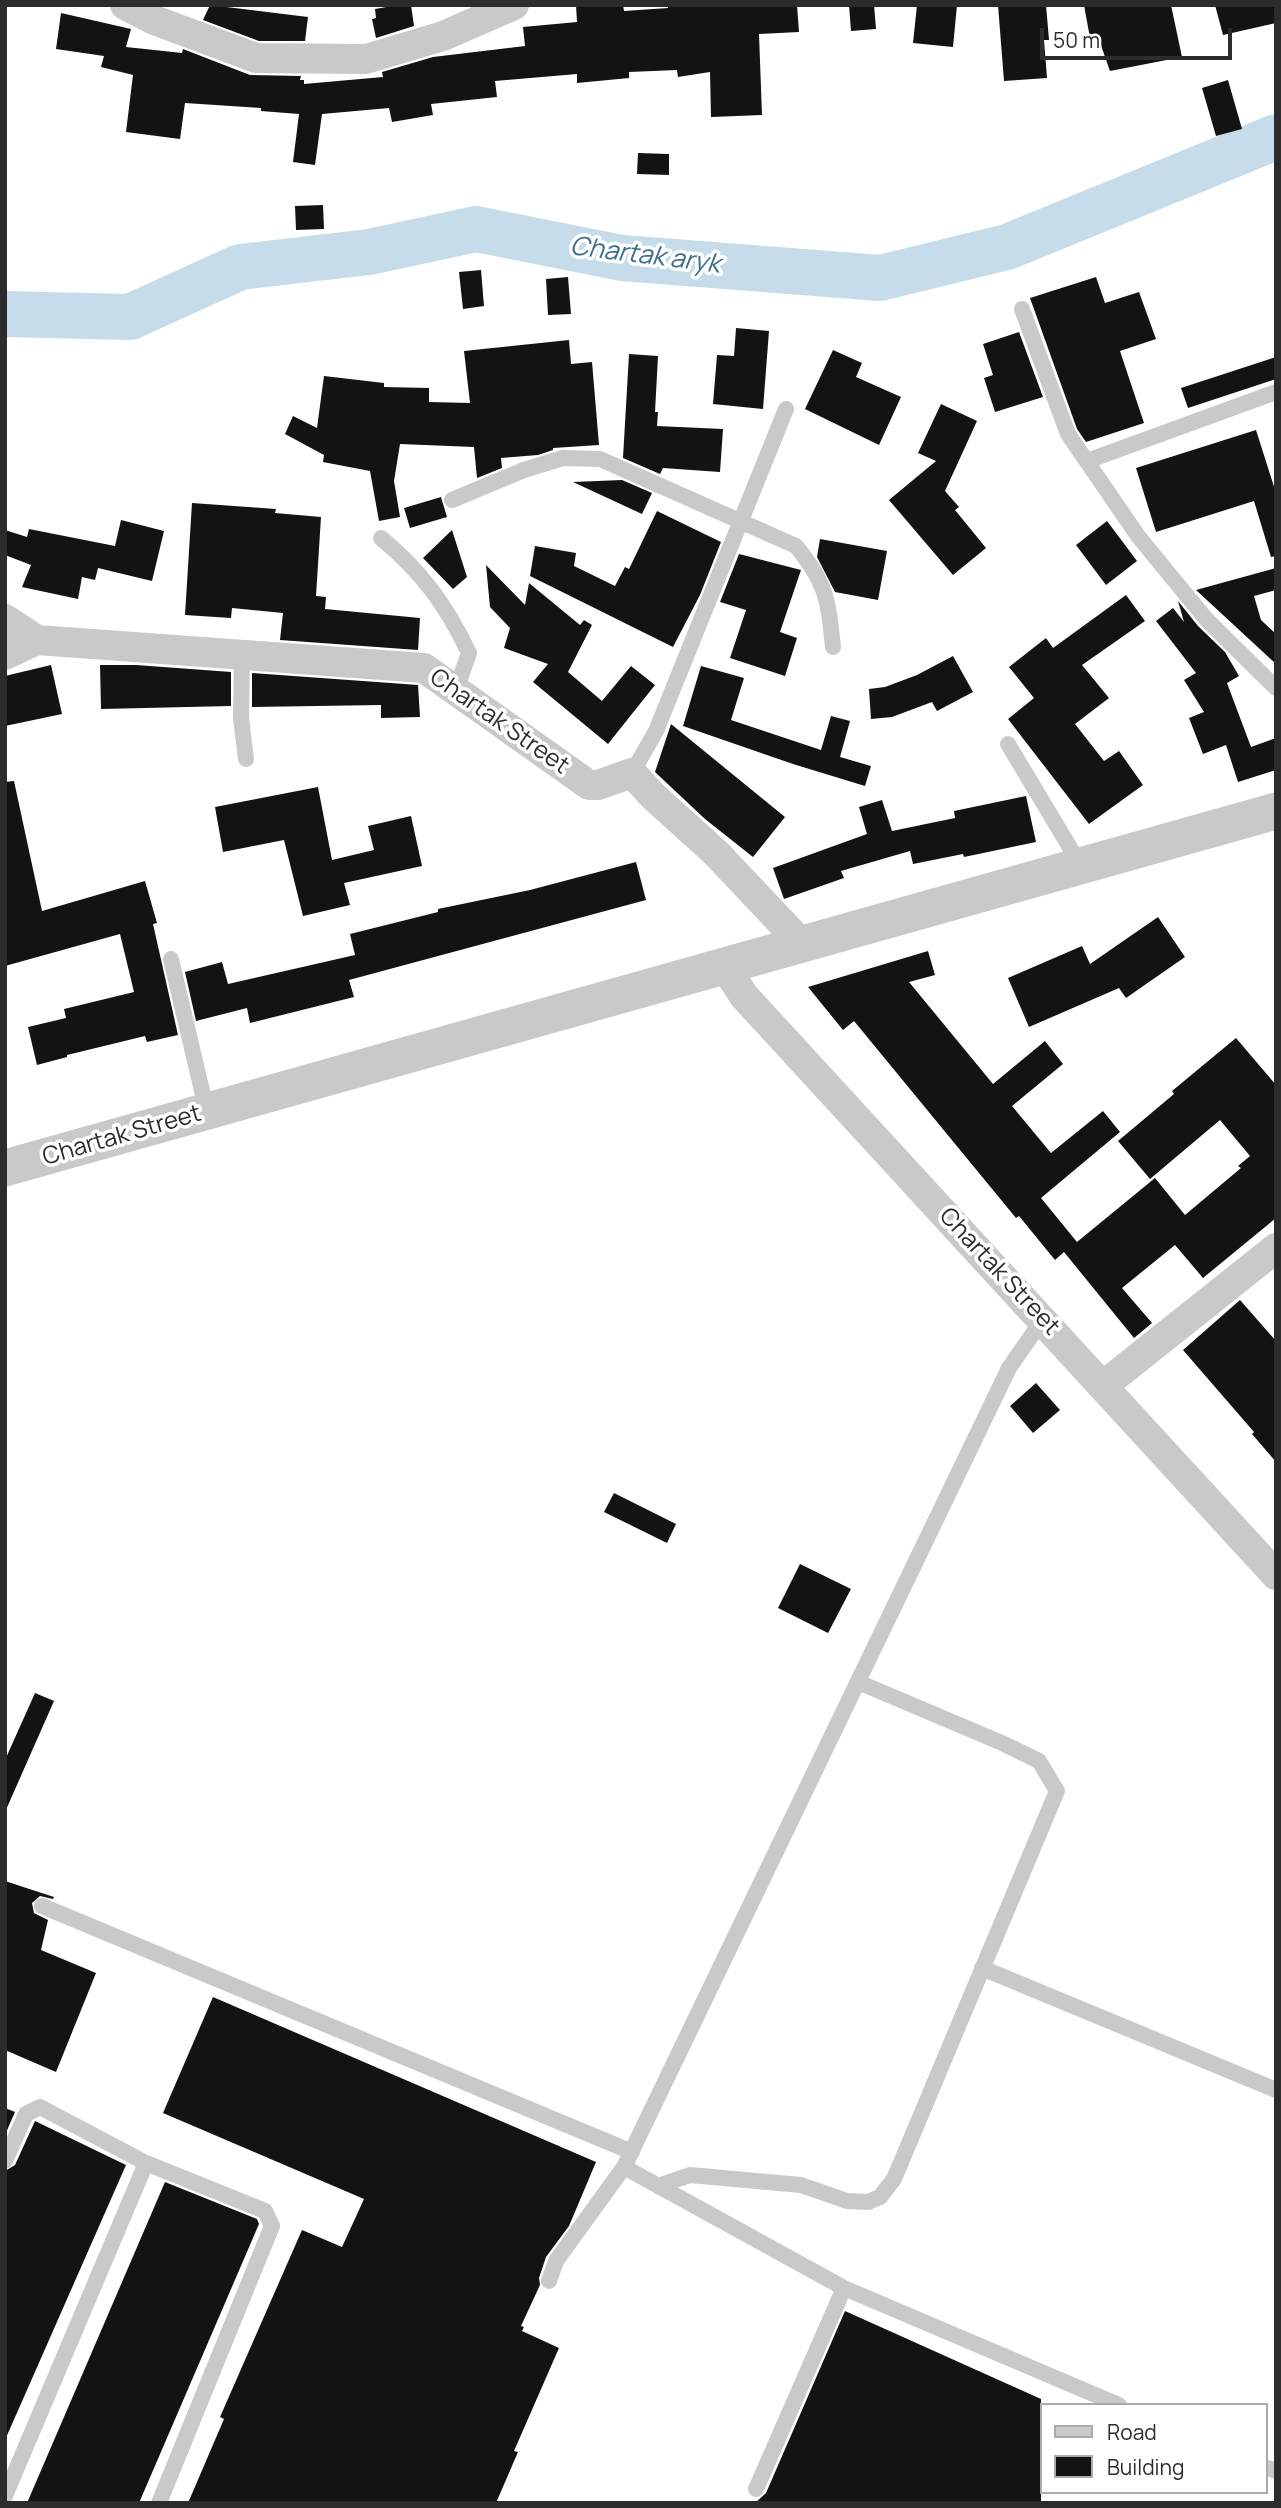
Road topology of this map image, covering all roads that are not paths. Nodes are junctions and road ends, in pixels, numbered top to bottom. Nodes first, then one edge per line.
1 (125, 5) edge
2 (514, 5) edge
3 (1022, 309) dead end
4 (1276, 392) edge
5 (786, 409) dead end
6 (1087, 461) junction
7 (452, 500) dead end
8 (740, 523) junction
9 (381, 538) dead end
10 (5, 619) edge
11 (37, 640) junction
12 (833, 647) dead end
13 (5, 654) edge
14 (242, 655) junction
15 (1276, 688) edge
16 (456, 690) junction
17 (1008, 744) dead end
18 (246, 759) dead end
19 (632, 773) junction
20 (1276, 811) edge
21 (1082, 866) junction
22 (802, 944) junction
23 (171, 959) dead end
24 (725, 967) junction
25 (207, 1112) junction
26 (5, 1168) edge
27 (1276, 1248) edge
28 (1043, 1319) junction
29 (1104, 1385) junction
30 (1276, 1575) edge
31 (858, 1682) junction
32 (42, 1906) dead end
33 (982, 1968) junction
34 (1276, 2090) edge
35 (632, 2152) junction
36 (5, 2161) edge
37 (146, 2162) junction
38 (624, 2167) junction
39 (658, 2186) junction
40 (549, 2281) dead end
41 (844, 2288) junction
42 (1114, 2403) edge
43 (756, 2489) dead end
44 (5, 2496) edge
45 (159, 2503) edge

1 - 2 street
3 - 6 lane
4 - 6 lane
5 - 8 lane
6 - 15 lane
7 - 8 lane
8 - 12 lane
8 - 19 lane
9 - 16 lane
10 - 11 street, Chartak Street
11 - 13 street, Chartak Street
11 - 14 street, Chartak Street
14 - 16 street, Chartak Street
14 - 18 lane
16 - 19 street, Chartak Street
17 - 21 lane
19 - 22 street
20 - 21 street, Chartak Street
21 - 22 street, Chartak Street
22 - 24 street, Chartak Street
23 - 25 lane
24 - 25 street, Chartak Street
24 - 28 street, Chartak Street
25 - 26 street, Chartak Street
27 - 29 street
28 - 29 street, Chartak Street
28 - 31 lane
29 - 30 street, Chartak Street
31 - 33 lane
31 - 35 lane
32 - 35 lane
33 - 34 lane
33 - 39 lane
35 - 38 lane
36 - 37 lane
37 - 44 lane
37 - 45 lane
38 - 39 lane
38 - 40 lane
39 - 41 lane
41 - 42 lane
41 - 43 lane

